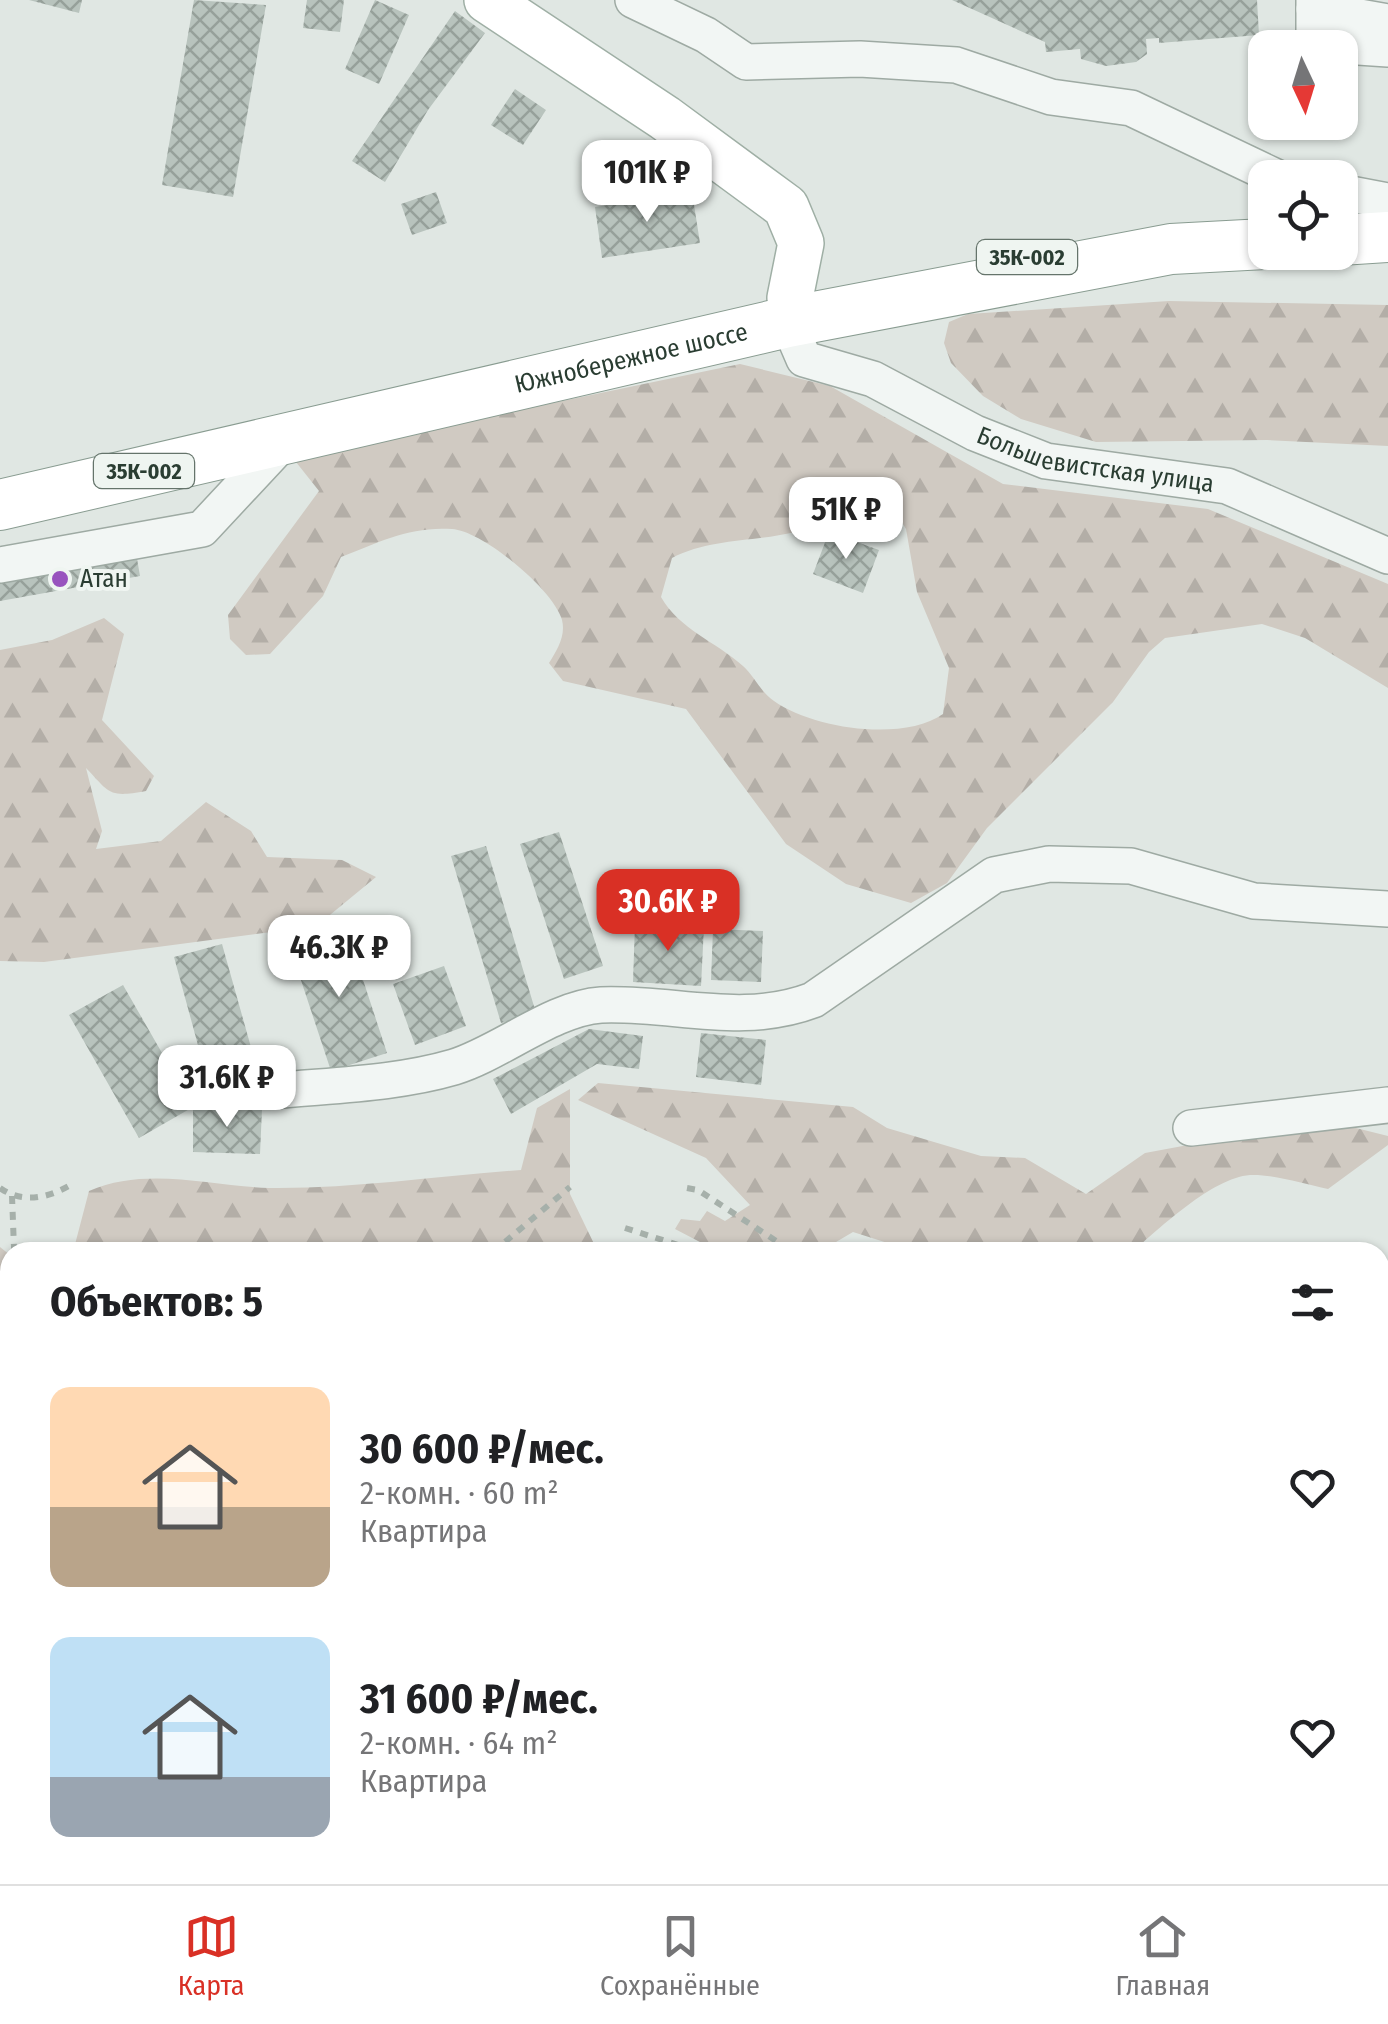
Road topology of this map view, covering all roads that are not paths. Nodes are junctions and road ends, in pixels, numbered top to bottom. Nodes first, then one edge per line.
1 (488, 0) edge
2 (633, 0) edge
3 (1314, 4) edge
4 (1388, 22) edge
5 (1388, 49) edge
6 (1248, 164) edge
7 (1358, 195) edge
8 (1388, 201) edge
9 (1388, 215) edge
10 (1358, 216) edge
11 (1248, 223) edge
12 (1388, 237) edge
13 (1358, 239) edge
14 (1248, 245) edge
15 (794, 326) junction
16 (288, 436) junction
17 (0, 481) edge
18 (0, 505) edge
19 (1388, 556) edge
20 (0, 565) edge
21 (1388, 909) edge
22 (272, 1090) dead end
23 (1388, 1105) edge
24 (1191, 1128) dead end

1 - 15 main road
2 - 6 street
3 - 4 street
3 - 5 street
7 - 8 street
9 - 10 highway
11 - 15 highway, Южнобережное шоссе / 35К-002
12 - 13 highway
14 - 15 highway, Южнобережное шоссе
15 - 16 highway, Южнобережное шоссе
15 - 17 highway, Южнобережное шоссе
15 - 19 street, Большевистская улица
16 - 18 highway, Южнобережное шоссе / 35К-002
16 - 20 street
21 - 22 street
23 - 24 street

